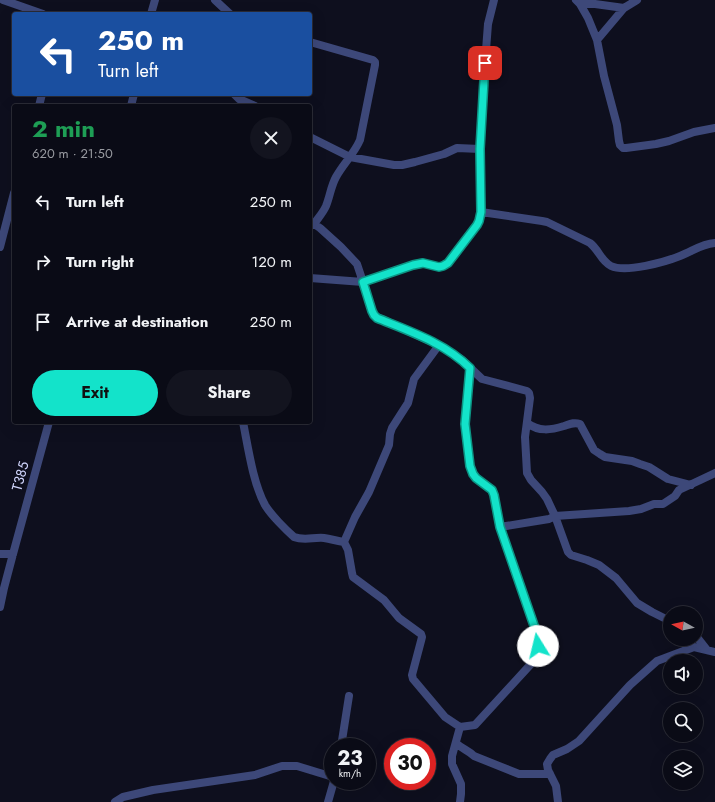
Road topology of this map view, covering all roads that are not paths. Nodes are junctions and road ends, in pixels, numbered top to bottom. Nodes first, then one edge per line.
1 (3, 0) edge
2 (154, 0) edge
3 (215, 0) edge
4 (494, 0) edge
5 (637, 0) edge
6 (578, 2) edge
7 (624, 8) junction
8 (37, 12) edge
9 (151, 12) edge
10 (228, 12) edge
11 (597, 40) junction
12 (312, 43) edge
13 (236, 96) edge
14 (250, 104) edge
15 (715, 128) edge
16 (312, 138) edge
17 (480, 149) junction
18 (350, 156) junction
19 (12, 201) edge
20 (481, 212) junction
21 (312, 225) edge
22 (715, 243) edge
23 (0, 247) edge
24 (312, 278) edge
25 (363, 282) junction
26 (439, 345) junction
27 (470, 368) junction
28 (527, 423) junction
29 (48, 424) edge
30 (243, 424) edge
31 (715, 473) edge
32 (691, 485) junction
33 (555, 516) junction
34 (500, 527) junction
35 (344, 542) junction
36 (0, 554) edge
37 (13, 554) junction
38 (0, 607) edge
39 (663, 618) edge
40 (703, 643) edge
41 (711, 651) edge
42 (349, 696) dead end
43 (460, 727) junction
44 (342, 738) edge
45 (456, 743) junction
46 (324, 774) edge
47 (550, 774) junction
48 (331, 790) edge
49 (115, 802) edge
50 (328, 802) edge
51 (460, 802) edge
52 (558, 802) edge

1 - 8 street
2 - 9 street
3 - 10 street
4 - 17 street
5 - 7 street
6 - 7 street
6 - 11 street
7 - 11 street
11 - 15 street
12 - 18 street
13 - 14 street
16 - 18 street
17 - 18 street
17 - 20 street
18 - 21 street
19 - 23 street
20 - 22 street
20 - 25 street
21 - 25 street
24 - 25 street
25 - 26 street
26 - 27 street
26 - 35 street
27 - 28 street
27 - 34 street
28 - 32 street
28 - 33 street
29 - 37 street, T385 / T385
30 - 35 street
31 - 32 street
32 - 33 street
33 - 34 street
33 - 39 street
34 - 43 street
35 - 43 street
36 - 37 street
37 - 38 street, T385 / T385
40 - 41 street
41 - 47 street
42 - 44 street
43 - 45 street
45 - 47 street
45 - 51 street
46 - 49 street
47 - 52 street
48 - 50 street

